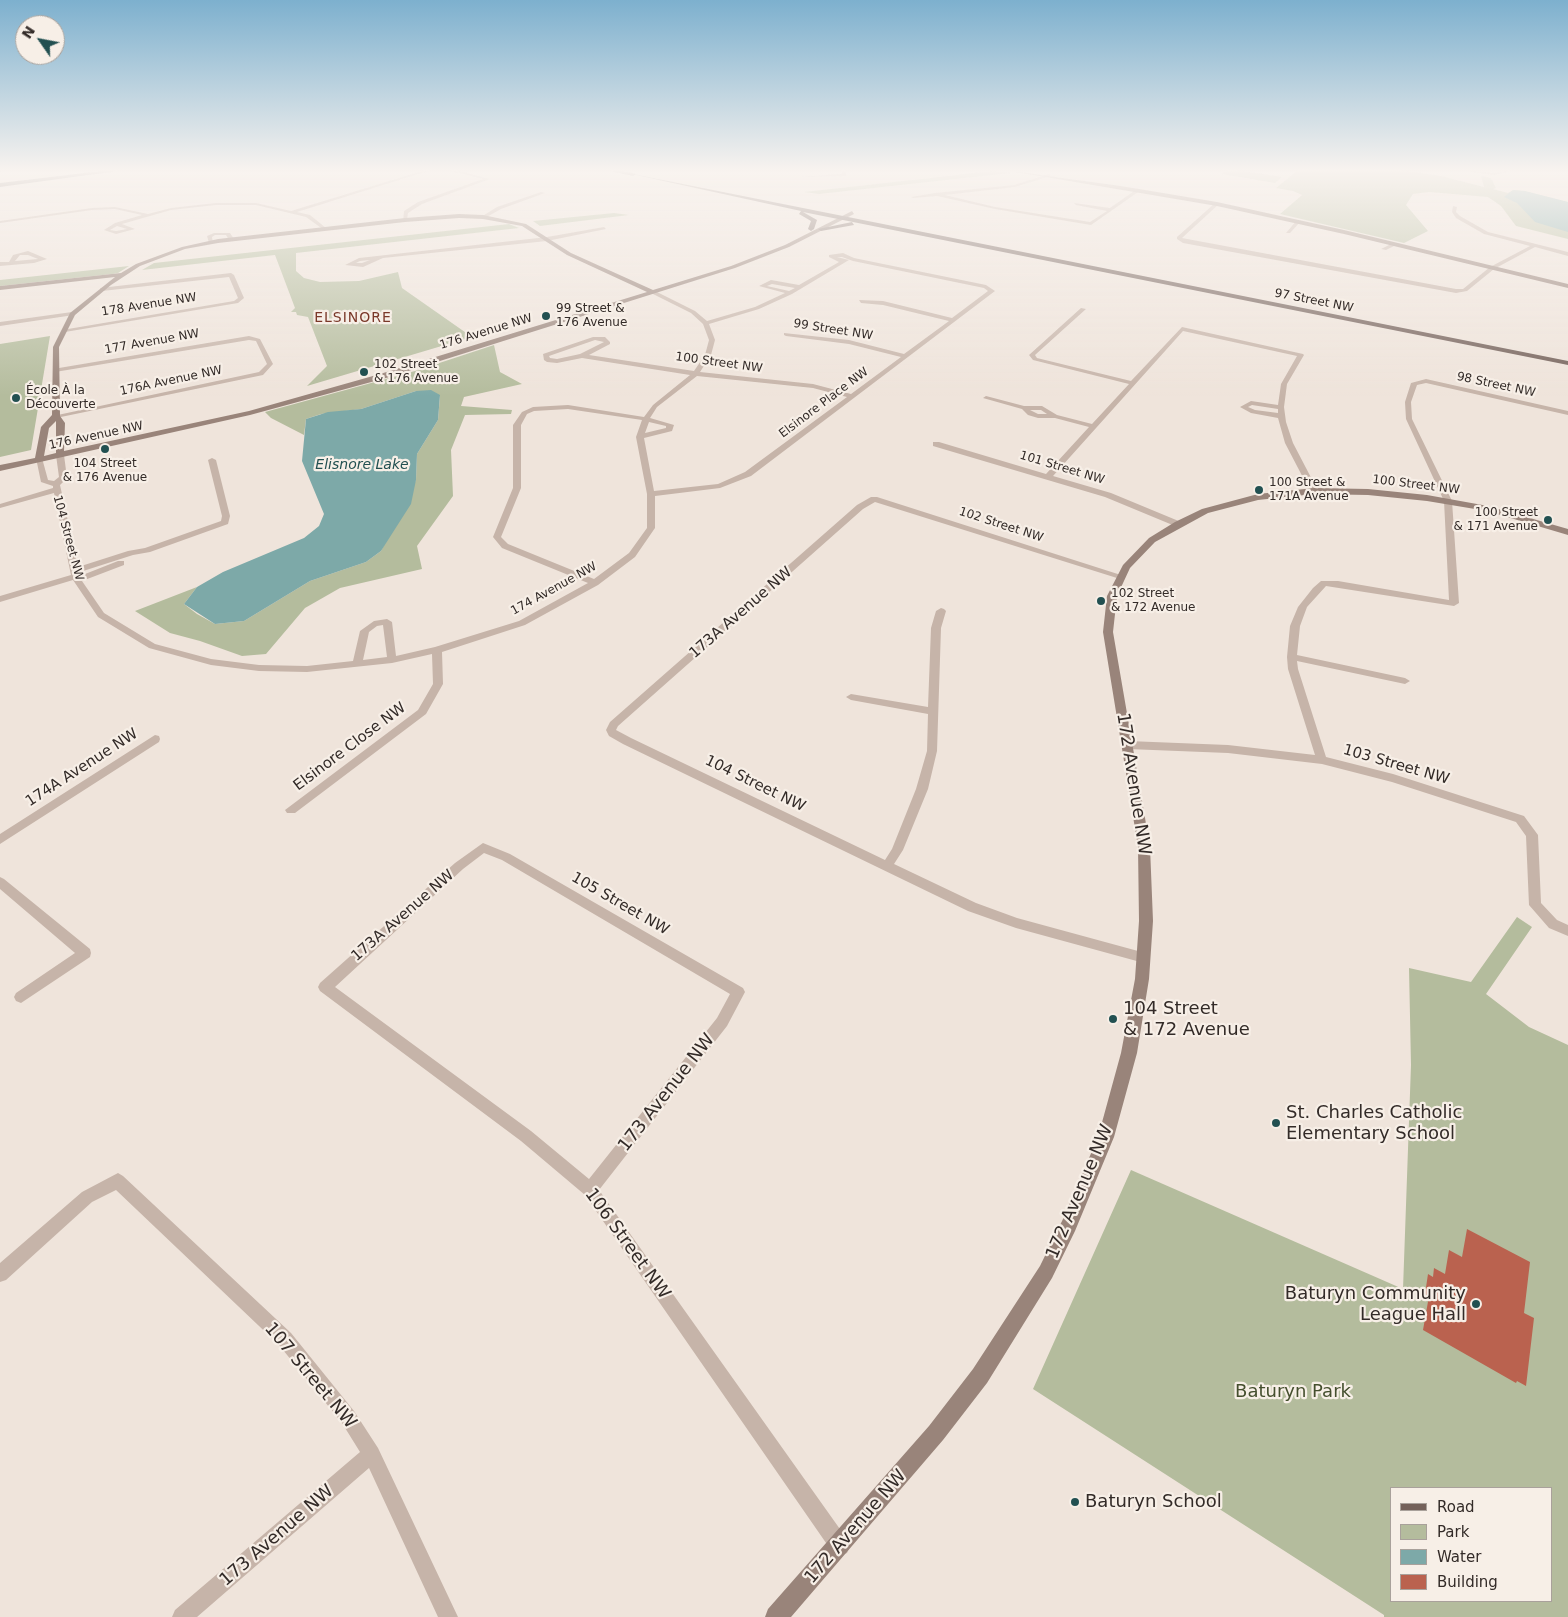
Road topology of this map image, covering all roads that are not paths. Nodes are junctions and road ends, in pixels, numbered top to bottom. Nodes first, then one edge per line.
1 (197, 245) edge
2 (486, 245) edge
3 (555, 245) edge
4 (772, 245) edge
5 (784, 245) edge
6 (978, 245) edge
7 (1017, 245) edge
8 (1210, 245) edge
9 (1392, 245) edge
10 (1401, 245) edge
11 (1532, 246) joint
12 (1384, 249) dead end
13 (1568, 254) edge
14 (382, 257) junction
15 (853, 259) junction
16 (842, 262) junction
17 (11, 263) junction
18 (0, 264) edge
19 (1492, 268) junction
20 (123, 275) junction
21 (1568, 286) edge
22 (799, 287) junction
23 (0, 288) edge
24 (102, 289) junction
25 (649, 291) junction
26 (790, 293) junction
27 (861, 301) dead end
28 (1083, 309) dead end
29 (72, 314) junction
30 (954, 320) junction
31 (706, 323) junction
32 (0, 324) edge
33 (65, 330) junction
34 (786, 334) dead end
35 (1500, 341) dead end
36 (1510, 343) dead end
37 (1529, 347) dead end
38 (582, 356) junction
39 (906, 356) junction
40 (1568, 363) edge
41 (55, 370) junction
42 (696, 373) junction
43 (261, 374) joint
44 (1132, 383) junction
45 (852, 396) junction
46 (986, 398) dead end
47 (1281, 407) junction
48 (1568, 413) edge
49 (56, 416) junction
50 (1282, 416) junction
51 (646, 419) junction
52 (1093, 426) junction
53 (640, 437) junction
54 (936, 444) dead end
55 (61, 451) junction
56 (40, 456) junction
57 (212, 460) dead end
58 (0, 461) edge
59 (0, 468) edge
60 (1048, 476) junction
61 (56, 487) junction
62 (1314, 491) junction
63 (651, 494) junction
64 (1258, 497) joint
65 (874, 499) joint
66 (1448, 501) junction
67 (0, 506) edge
68 (1178, 524) junction
69 (1568, 532) edge
70 (76, 576) junction
71 (1120, 576) junction
72 (595, 583) junction
73 (0, 599) edge
74 (941, 611) dead end
75 (437, 650) junction
76 (1292, 657) junction
77 (392, 660) junction
78 (211, 662) joint
79 (357, 664) junction
80 (1406, 681) dead end
81 (851, 697) dead end
82 (933, 711) junction
83 (611, 730) joint
84 (156, 738) dead end
85 (1128, 745) junction
86 (1322, 760) junction
87 (291, 810) dead end
88 (0, 840) edge
89 (484, 848) joint
90 (887, 866) junction
91 (0, 882) edge
92 (1568, 931) edge
93 (1144, 958) junction
94 (325, 987) joint
95 (738, 992) joint
96 (22, 997) dead end
97 (590, 1190) junction
98 (0, 1274) edge
99 (372, 1454) junction
100 (840, 1546) junction
101 (182, 1617) edge
102 (448, 1617) edge
103 (776, 1617) edge

1 - 20 street, 104 Street NW
2 - 14 street
3 - 25 street
4 - 25 street, 176 Avenue NW
5 - 25 street, 176 Avenue NW
6 - 40 main road, 97 Street NW
7 - 35 main road, 97 Street NW
8 - 19 street
9 - 12 street
10 - 19 street
11 - 13 street
11 - 19 street
14 - 14 street
15 - 16 street
15 - 16 street
15 - 30 street, Elsinore Place NW
16 - 22 street
17 - 17 street
17 - 18 street
19 - 21 street
20 - 23 street
20 - 24 street, 104 Street NW
22 - 26 street
22 - 26 street
24 - 29 street, 104 Street NW
24 - 33 street, 178 Avenue NW
25 - 31 street
25 - 55 street, 176 Avenue NW
26 - 31 street
27 - 30 street
28 - 44 street
29 - 32 street
29 - 33 street, 104 Street NW
30 - 39 street, Elsinore Place NW
31 - 42 street, 174 Avenue NW
33 - 41 street, 104 Street NW
34 - 39 street, 99 Street NW
36 - 37 main road
38 - 38 street, 100 Street NW
38 - 42 street, 100 Street NW
39 - 45 street, Elsinore Place NW
41 - 43 street, 177 Avenue NW
41 - 49 street, 104 Street NW
42 - 45 street, 100 Street NW
42 - 51 street, 174 Avenue NW
43 - 49 street, 176A Avenue NW
44 - 47 street
44 - 52 street
45 - 63 street, Elsinore Place NW
46 - 52 street
47 - 50 street
47 - 50 street
48 - 66 street, 98 Street NW
49 - 55 street, 104 Street NW
49 - 56 street
50 - 62 street
51 - 53 street, 174 Avenue NW
51 - 53 street
51 - 72 street
52 - 60 street
53 - 63 street, 174 Avenue NW
54 - 60 street, 101 Street NW
55 - 56 street, 176 Avenue NW
55 - 61 street, 104 Street NW
56 - 58 street, 176 Avenue NW
56 - 59 street, 176 Avenue NW
56 - 61 street, 104 Street NW
57 - 70 street
60 - 68 street, 101 Street NW
61 - 67 street
61 - 70 street, 104 Street NW
62 - 64 street, 100 Street NW
62 - 66 street, 100 Street NW
63 - 72 street, 174 Avenue NW
64 - 68 street, 172 Avenue NW
65 - 71 street, 102 Street NW
65 - 83 street, 173A Avenue NW
66 - 69 street, 100 Street NW
66 - 76 street
68 - 71 street, 172 Avenue NW
70 - 73 street
70 - 78 street, 104 Street NW
71 - 85 street, 172 Avenue NW
72 - 75 street, 174 Avenue NW
74 - 82 street
75 - 77 street, 174 Avenue NW
75 - 87 street, Elsinore Close NW
76 - 80 street
76 - 86 street
77 - 79 street, 174 Avenue NW
77 - 79 street
78 - 79 street, 174 Avenue NW
81 - 82 street
82 - 90 street
83 - 90 street, 104 Street NW
84 - 88 street, 174A Avenue NW
85 - 86 street, 103 Street NW
85 - 93 street, 172 Avenue NW
86 - 92 street, 103 Street NW
89 - 94 street, 173A Avenue NW
89 - 95 street, 105 Street NW
90 - 93 street, 104 Street NW
91 - 96 street
93 - 100 street, 172 Avenue NW
94 - 97 street, 106 Street NW
95 - 97 street, 173 Avenue NW
97 - 100 street, 106 Street NW
98 - 99 street, 107 Street NW
99 - 101 street, 173 Avenue NW
99 - 102 street, 107 Street NW
100 - 103 street, 172 Avenue NW

